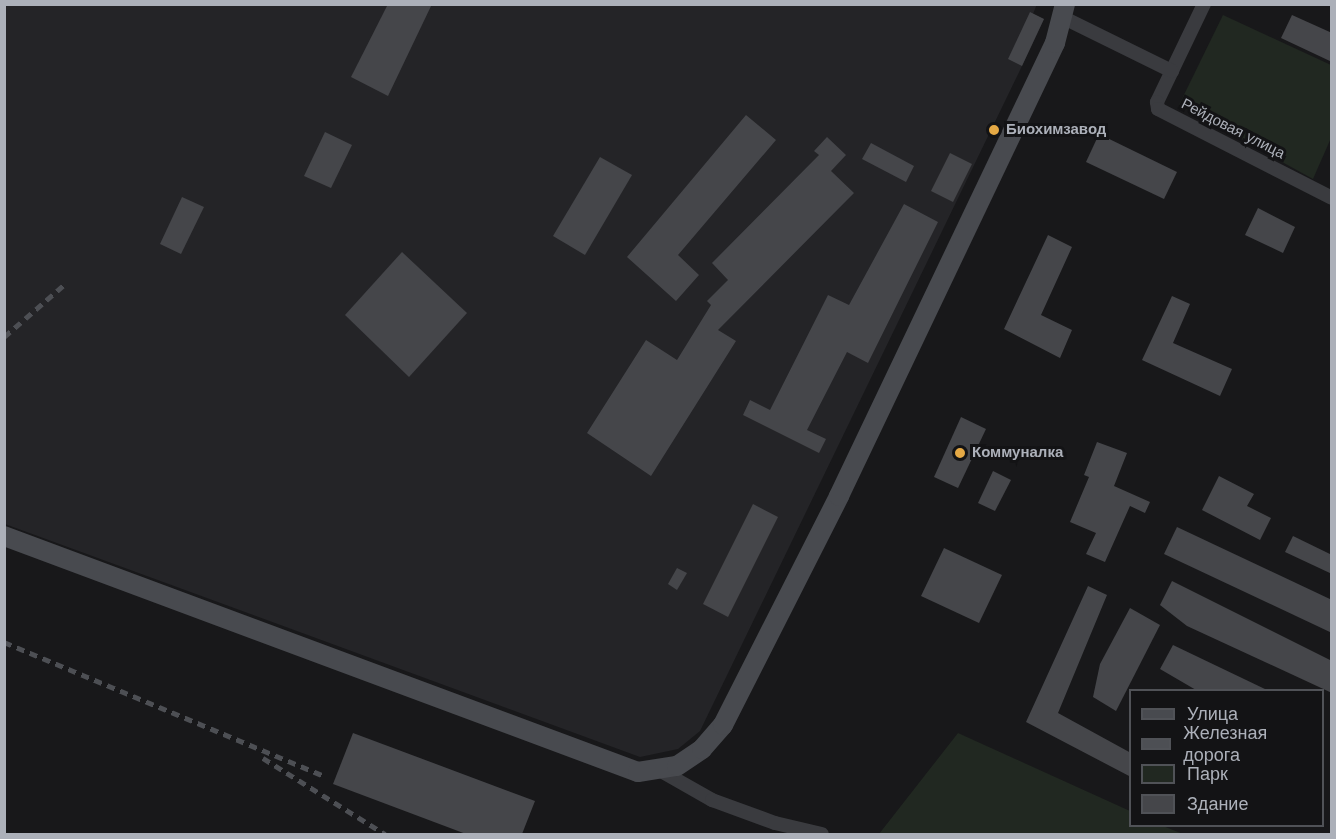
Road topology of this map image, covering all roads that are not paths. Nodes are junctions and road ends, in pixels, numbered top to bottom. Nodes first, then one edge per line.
1 (1204, 4) edge
2 (1062, 10) edge
3 (1172, 71) junction
4 (1332, 198) edge
5 (4, 536) edge
6 (661, 771) junction
7 (822, 834) edge

1 - 3 street, Рейдовая улица
2 - 3 street
2 - 6 main road
3 - 4 street, Рейдовая улица
5 - 6 main road
6 - 7 street

